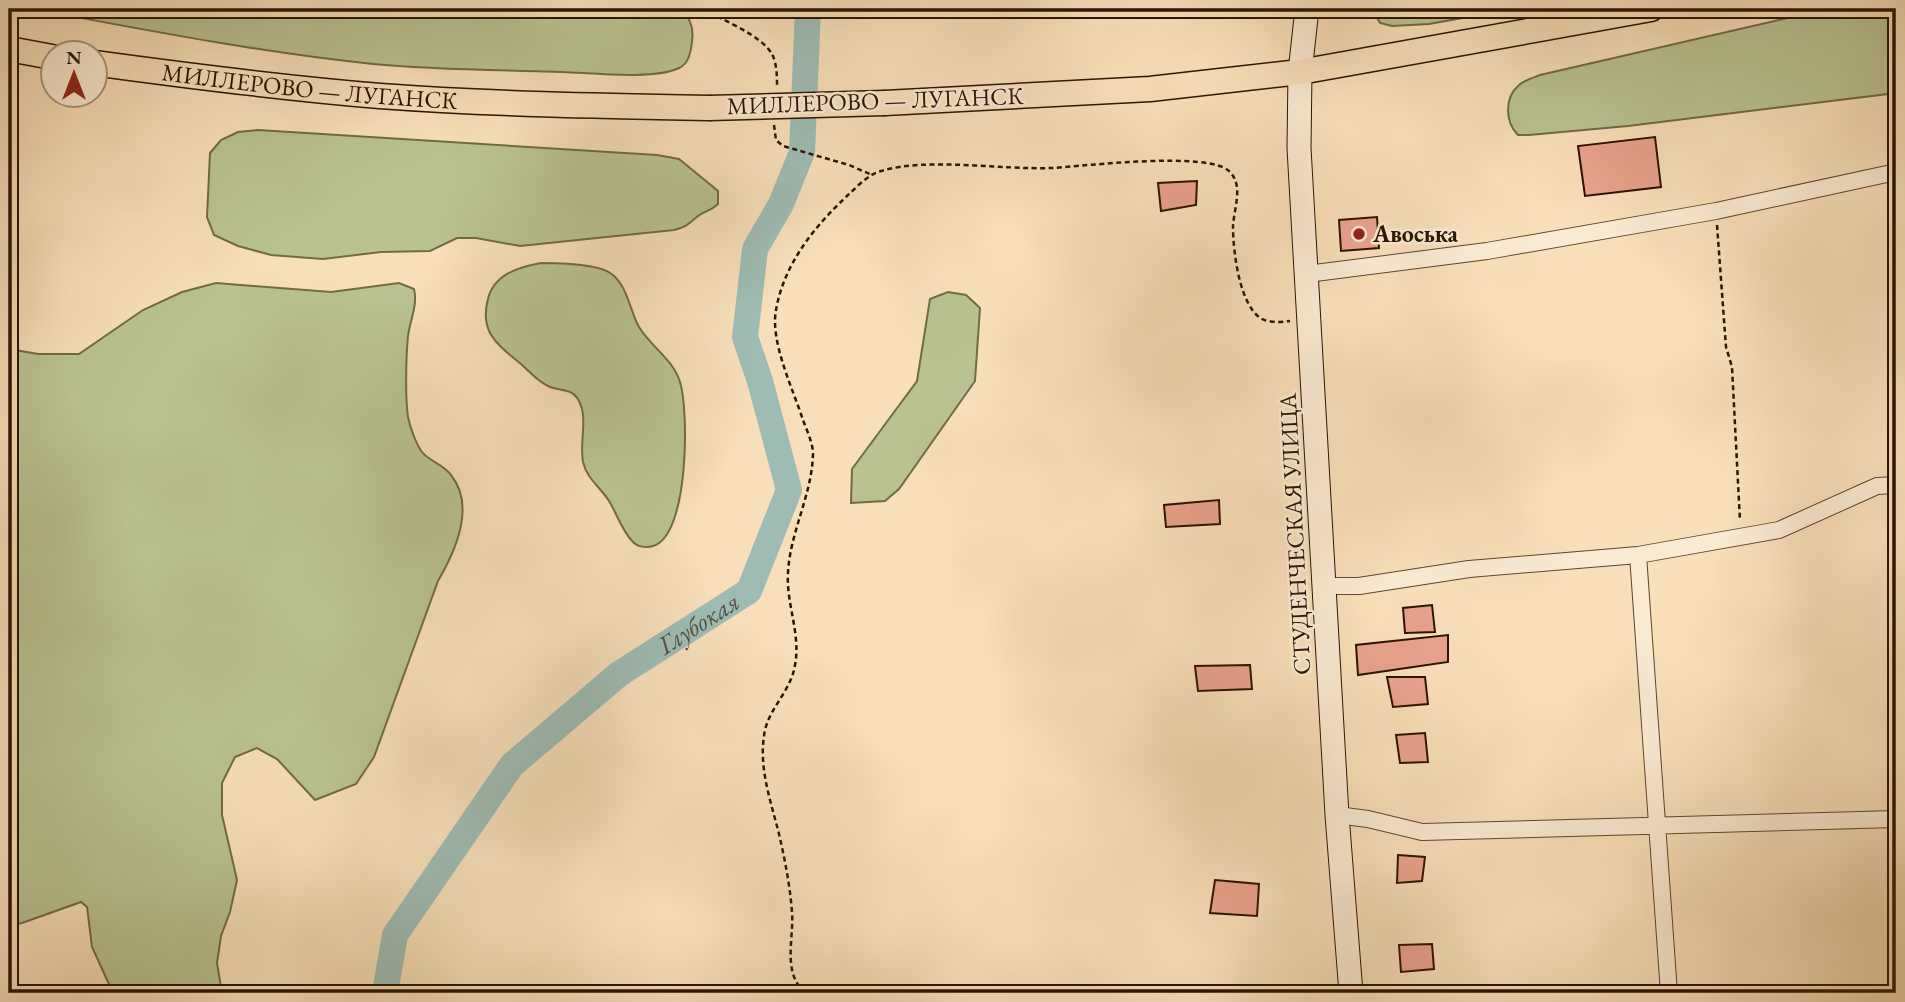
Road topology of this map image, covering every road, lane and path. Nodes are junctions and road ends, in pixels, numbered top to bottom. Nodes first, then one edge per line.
1 (1307, 9) edge
2 (1651, 9) edge
3 (9, 49) edge
4 (38, 54) edge
5 (108, 65) edge
6 (1300, 72) junction
7 (1896, 172) edge
8 (1716, 211) junction
9 (1307, 274) junction
10 (1309, 320) junction
11 (1896, 485) edge
12 (1741, 537) junction
13 (1638, 555) junction
14 (1323, 586) junction
15 (1337, 815) junction
16 (1896, 819) edge
17 (1657, 827) junction
18 (805, 993) edge
19 (1351, 993) edge
20 (1669, 993) edge

1 - 6 street, СТУДЕНЧЕСКАЯ УЛИЦА
2 - 6 main road, МИЛЛЕРОВО — ЛУГАНСК
3 - 4 main road
5 - 6 main road, МИЛЛЕРОВО — ЛУГАНСК, bridge
6 - 9 street, СТУДЕНЧЕСКАЯ УЛИЦА
7 - 8 street
8 - 9 street
8 - 12 path
9 - 10 street, СТУДЕНЧЕСКАЯ УЛИЦА
10 - 14 street, СТУДЕНЧЕСКАЯ УЛИЦА
10 - 18 path
11 - 12 street
12 - 13 street
13 - 14 street
13 - 17 street
14 - 15 street, СТУДЕНЧЕСКАЯ УЛИЦА
15 - 17 street
15 - 19 street, СТУДЕНЧЕСКАЯ УЛИЦА
16 - 17 street
17 - 20 street

